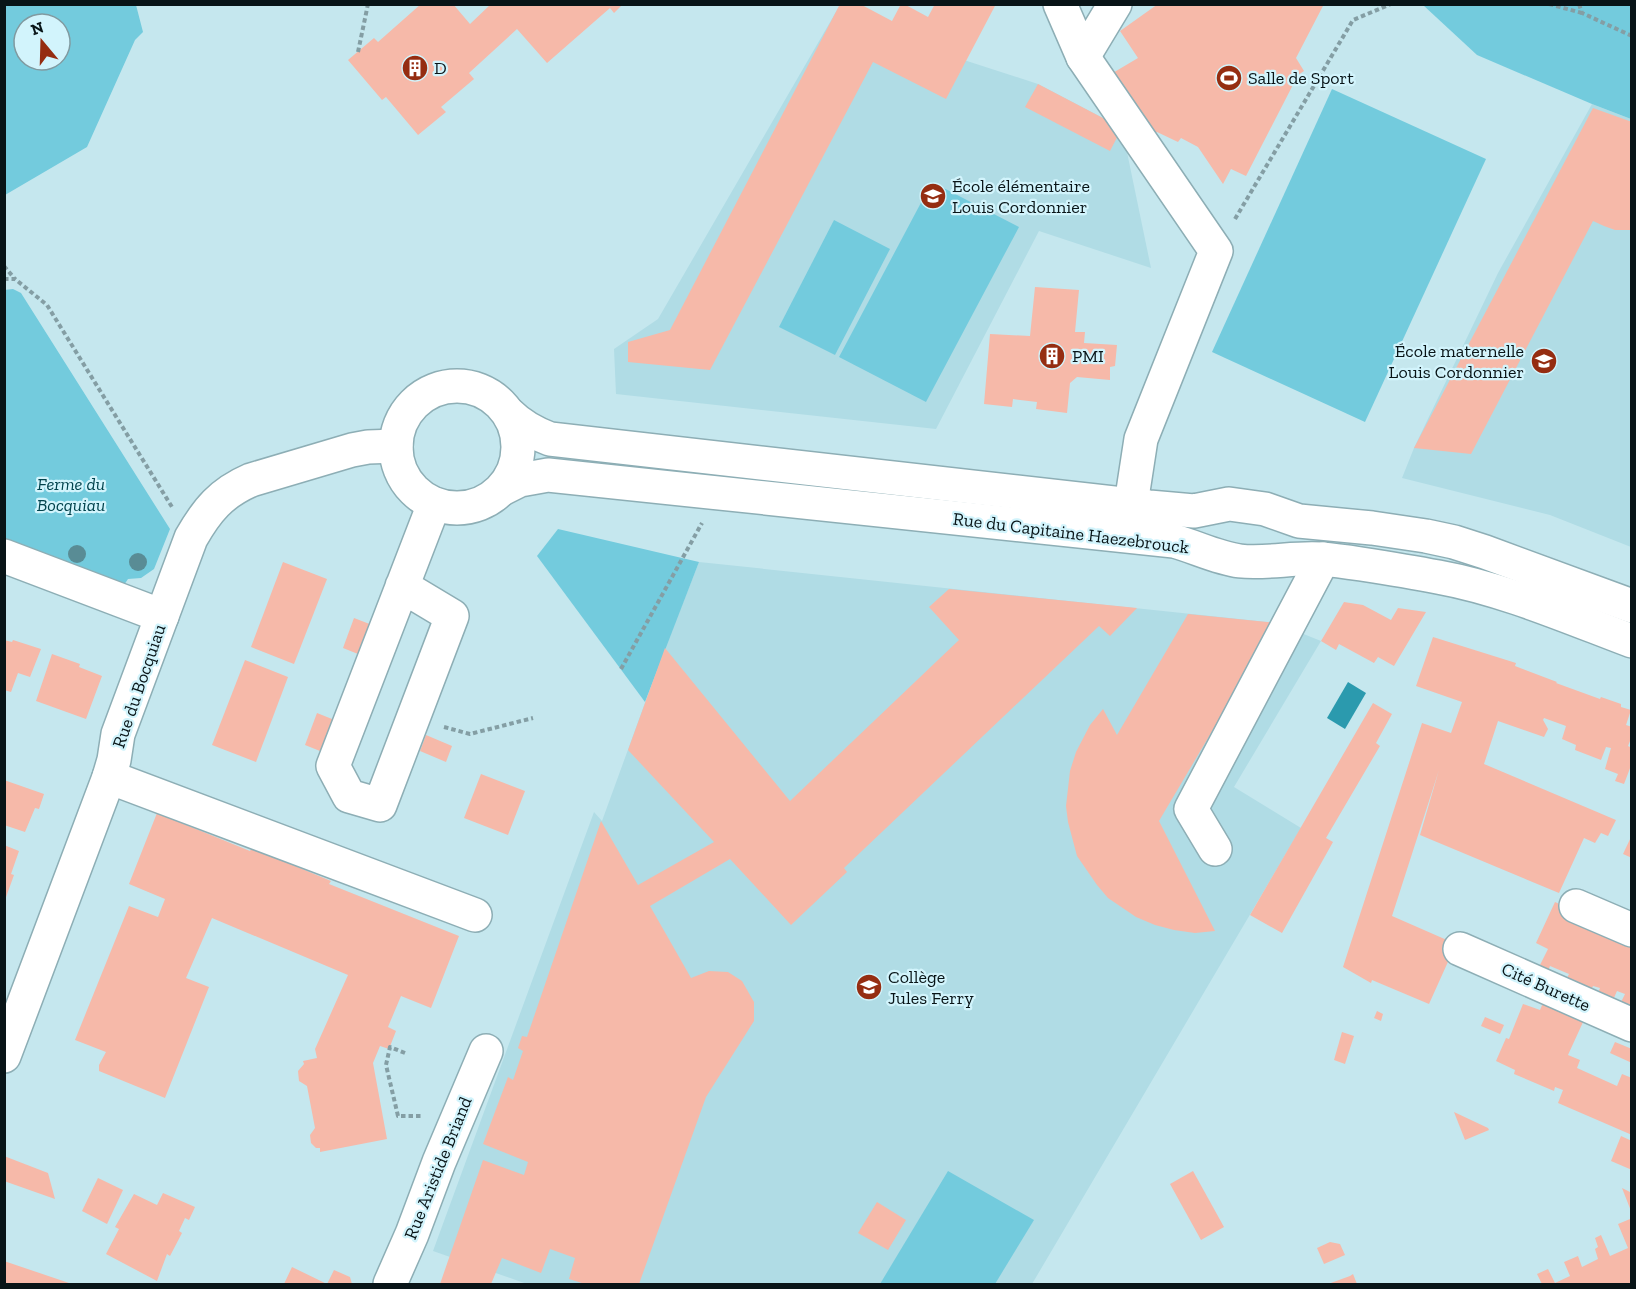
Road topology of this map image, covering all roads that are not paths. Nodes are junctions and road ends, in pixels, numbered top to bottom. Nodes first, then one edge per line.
1 (1060, 4) edge
2 (1115, 4) edge
3 (1083, 57) junction
4 (509, 414) junction
5 (396, 446) junction
6 (502, 489) junction
7 (434, 504) junction
8 (1131, 504) junction
9 (1405, 533) junction
10 (4, 556) edge
11 (1323, 559) junction
12 (1401, 570) junction
13 (402, 586) junction
14 (1632, 606) edge
15 (162, 616) junction
16 (1632, 641) edge
17 (109, 777) junction
18 (1215, 849) dead end
19 (1576, 906) dead end
20 (475, 915) dead end
21 (1632, 930) edge
22 (1460, 949) dead end
23 (1632, 1025) edge
24 (486, 1051) dead end
25 (4, 1056) edge
26 (390, 1284) edge

1 - 3 street
2 - 3 street
3 - 8 street
4 - 5 street
4 - 6 street
4 - 8 street, Rue du Capitaine Haezebrouck
5 - 7 street
5 - 15 street, Rue du Bocquiau
6 - 7 street
6 - 11 street, Rue du Capitaine Haezebrouck
7 - 13 street
8 - 9 street, Rue du Capitaine Haezebrouck
9 - 12 street
9 - 14 street, Rue du Capitaine Haezebrouck
10 - 15 street
11 - 12 street, Rue du Capitaine Haezebrouck
11 - 18 street
12 - 16 street, Rue du Capitaine Haezebrouck
13 - 13 street
15 - 17 street, Rue du Bocquiau
17 - 20 street
17 - 25 street, Rue du Bocquiau
19 - 21 street
22 - 23 street, Cité Burette
24 - 26 street, Rue Aristide Briand

